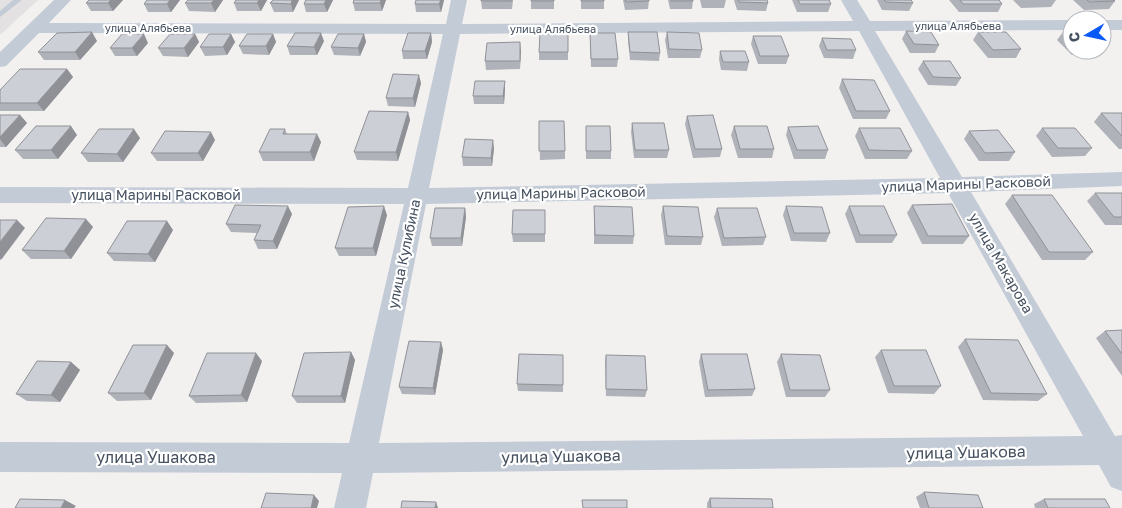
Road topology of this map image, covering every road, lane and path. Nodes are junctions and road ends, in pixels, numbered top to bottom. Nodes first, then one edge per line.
1 (18, 0) edge
2 (63, 0) edge
3 (459, 0) edge
4 (849, 0) edge
5 (0, 16) edge
6 (1062, 25) edge
7 (866, 27) junction
8 (34, 28) junction
9 (454, 30) junction
10 (0, 62) edge
11 (1122, 179) edge
12 (956, 185) junction
13 (0, 195) edge
14 (417, 196) junction
15 (1114, 450) edge
16 (0, 457) edge
17 (360, 458) junction
18 (1122, 476) edge
19 (350, 508) edge

1 - 5 lane
2 - 8 street
3 - 9 street, улица Кулибина
4 - 7 street, улица Макарова
6 - 7 street, улица Алябьева
7 - 9 street, улица Алябьева
7 - 12 street, улица Макарова
8 - 9 street, улица Алябьева
8 - 10 street
9 - 14 street, улица Кулибина
11 - 12 street, улица Марины Расковой
12 - 14 street, улица Марины Расковой
12 - 15 street, улица Макарова
13 - 14 street, улица Марины Расковой
14 - 17 street, улица Кулибина
15 - 17 street, улица Ушакова
15 - 18 street, улица Макарова
16 - 17 street, улица Ушакова
17 - 19 street, улица Кулибина

